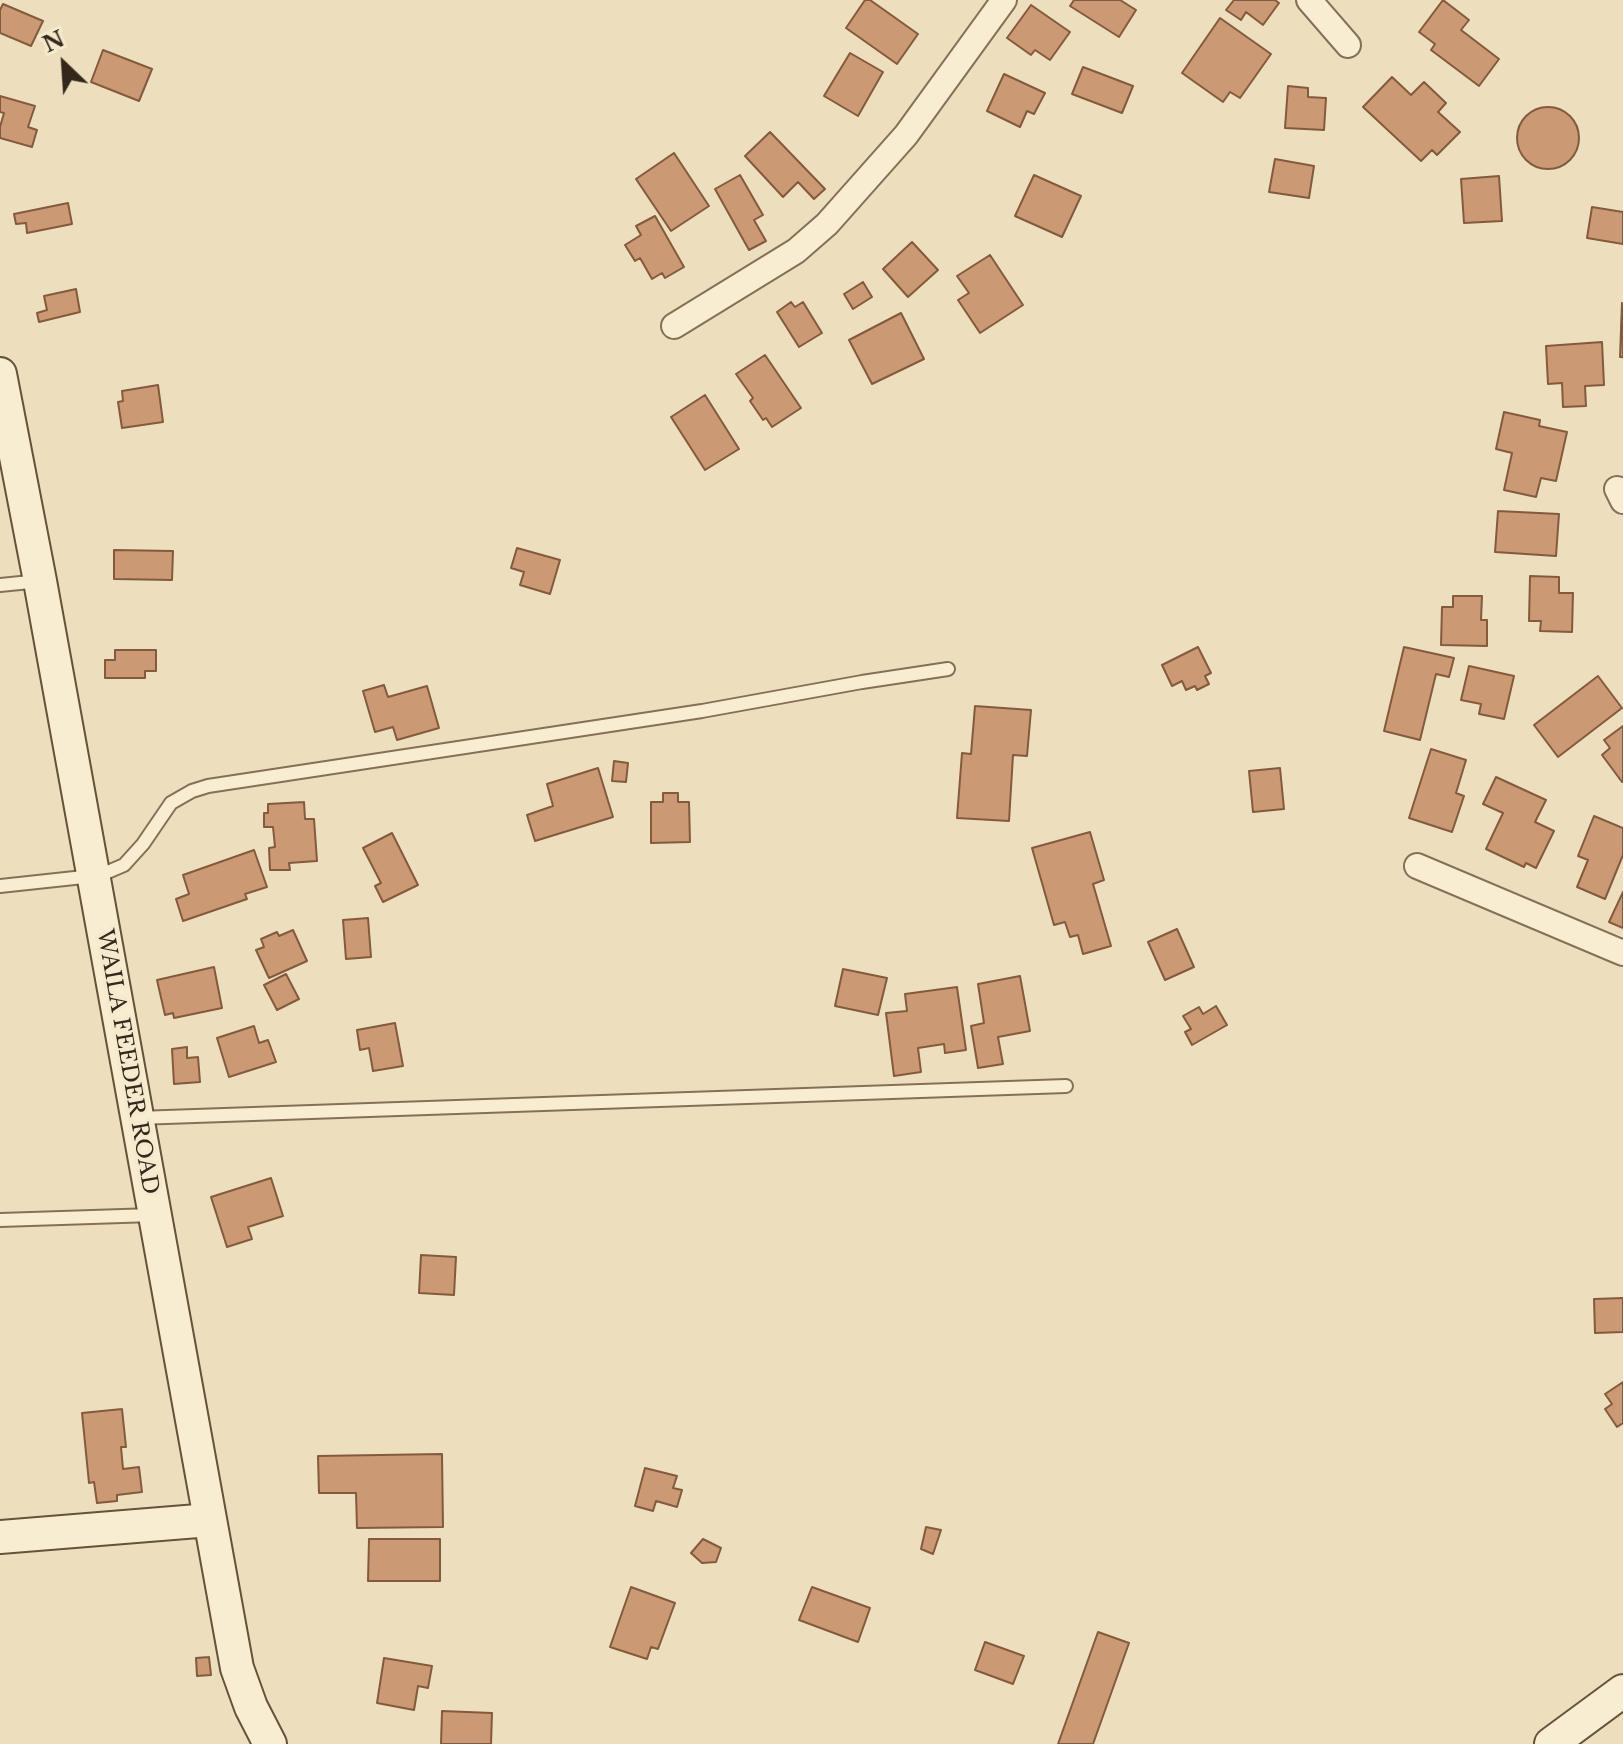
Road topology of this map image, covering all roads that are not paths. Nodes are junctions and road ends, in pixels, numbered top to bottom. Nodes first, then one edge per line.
1 (1004, 0) edge
2 (1309, 0) edge
3 (1348, 45) dead end
4 (674, 326) dead end
5 (0, 374) edge
6 (40, 581) junction
7 (0, 585) edge
8 (948, 669) dead end
9 (1417, 866) dead end
10 (93, 876) junction
11 (0, 886) edge
12 (1623, 953) edge
13 (1066, 1086) dead end
14 (137, 1118) junction
15 (155, 1215) junction
16 (0, 1220) edge
17 (210, 1520) junction
18 (0, 1537) edge
19 (1623, 1691) edge
20 (270, 1744) edge
21 (1551, 1744) edge

1 - 4 street
2 - 3 street
5 - 6 street, WAILA FEEDER ROAD
6 - 7 lane
6 - 10 street, WAILA FEEDER ROAD
8 - 10 lane
9 - 12 street
10 - 11 lane
10 - 14 street, WAILA FEEDER ROAD
13 - 14 lane
14 - 15 street, WAILA FEEDER ROAD
15 - 16 lane
15 - 17 street, WAILA FEEDER ROAD
17 - 18 street
17 - 20 street, WAILA FEEDER ROAD
19 - 21 street

